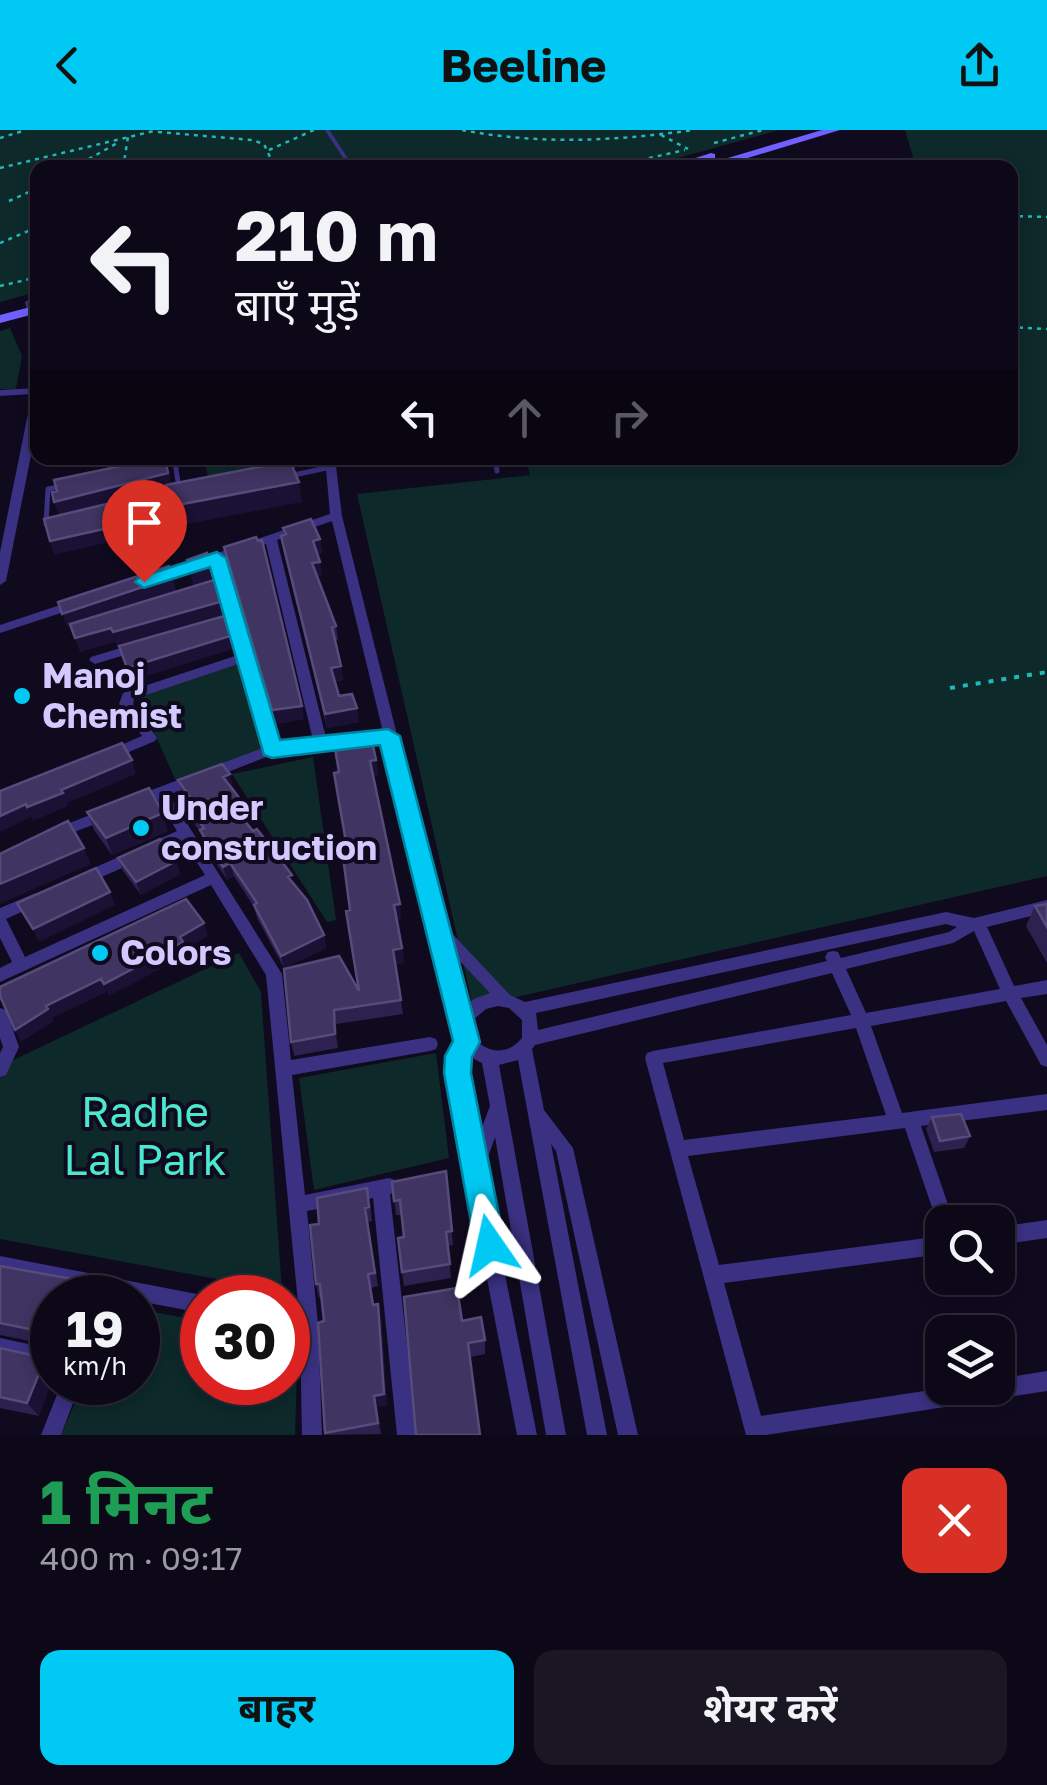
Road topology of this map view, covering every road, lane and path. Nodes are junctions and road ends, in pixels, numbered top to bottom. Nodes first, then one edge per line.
1 (26, 130) edge
2 (158, 130) edge
3 (314, 130) edge
4 (327, 130) edge
5 (462, 130) edge
6 (693, 130) edge
7 (763, 130) edge
8 (800, 130) edge
9 (834, 130) edge
10 (148, 132) edge
11 (660, 135) junction
12 (128, 137) junction
13 (0, 138) edge
14 (712, 144) dead end
15 (700, 146) dead end
16 (688, 149) junction
17 (268, 151) junction
18 (33, 160) edge
19 (87, 160) edge
20 (124, 160) edge
21 (271, 160) edge
22 (347, 160) edge
23 (640, 160) edge
24 (697, 160) edge
25 (740, 160) edge
26 (30, 161) edge
27 (0, 168) edge
28 (30, 192) edge
29 (8, 202) dead end
30 (1018, 216) edge
31 (1047, 217) edge
32 (30, 231) edge
33 (0, 243) edge
34 (30, 279) edge
35 (0, 286) edge
36 (30, 306) edge
37 (30, 307) edge
38 (0, 310) edge
39 (0, 319) edge
40 (1018, 328) edge
41 (1047, 329) edge
42 (30, 392) edge
43 (0, 393) edge
44 (30, 428) edge
45 (160, 465) edge
46 (175, 465) edge
47 (322, 465) edge
48 (331, 465) edge
49 (497, 465) edge
50 (155, 466) edge
51 (498, 471) dead end
52 (275, 480) edge
53 (66, 486) edge
54 (104, 514) edge
55 (336, 516) junction
56 (65, 521) edge
57 (271, 539) junction
58 (4, 545) edge
59 (217, 558) junction
60 (0, 581) edge
61 (144, 582) edge
62 (224, 584) junction
63 (206, 590) edge
64 (90, 600) edge
65 (234, 620) junction
66 (217, 624) edge
67 (0, 629) edge
68 (147, 644) edge
69 (245, 657) junction
70 (95, 660) dead end
71 (1047, 672) edge
72 (950, 688) dead end
73 (388, 736) junction
74 (321, 744) junction
75 (272, 750) junction
76 (100, 759) edge
77 (160, 792) junction
78 (142, 799) edge
79 (125, 806) edge
80 (186, 833) junction
81 (36, 843) edge
82 (214, 878) junction
83 (68, 885) edge
84 (51, 893) edge
85 (1047, 906) edge
86 (0, 918) edge
87 (976, 924) junction
88 (440, 930) junction
89 (829, 943) junction
90 (21, 965) junction
91 (835, 965) junction
92 (0, 975) edge
93 (1047, 987) edge
94 (1010, 994) junction
95 (504, 998) junction
96 (524, 1009) junction
97 (0, 1015) edge
98 (860, 1019) junction
99 (464, 1035) junction
100 (527, 1043) junction
101 (430, 1044) dead end
102 (490, 1058) junction
103 (1047, 1060) edge
104 (283, 1069) junction
105 (0, 1070) edge
106 (1047, 1102) edge
107 (496, 1111) junction
108 (536, 1113) junction
109 (903, 1119) junction
110 (678, 1149) junction
111 (475, 1169) junction
112 (415, 1181) edge
113 (380, 1188) junction
114 (297, 1205) junction
115 (937, 1205) edge
116 (1047, 1229) edge
117 (1015, 1234) edge
118 (925, 1246) edge
119 (0, 1265) edge
120 (40, 1275) edge
121 (304, 1275) edge
122 (712, 1275) junction
123 (0, 1347) edge
124 (30, 1353) edge
125 (310, 1361) edge
126 (1047, 1381) edge
127 (63, 1405) edge
128 (755, 1431) edge
129 (51, 1435) edge
130 (312, 1435) edge
131 (407, 1435) edge
132 (527, 1435) edge
133 (556, 1435) edge
134 (597, 1435) edge
135 (628, 1435) edge

1 - 13 path
2 - 10 path
3 - 17 path
4 - 22 lane
5 - 11 path
6 - 11 path
7 - 14 path
8 - 24 main road
9 - 25 main road
10 - 12 path
10 - 17 path
11 - 16 path
12 - 18 path
12 - 19 path
12 - 20 path
15 - 16 path
16 - 23 path
17 - 21 path
26 - 27 path
28 - 29 path
30 - 31 path
32 - 33 path
34 - 35 path
36 - 38 main road
37 - 39 main road
40 - 41 path
42 - 43 street
44 - 58 street
45 - 50 lane
46 - 54 lane
47 - 52 lane
48 - 55 street
49 - 51 lane
53 - 56 lane
55 - 57 street
55 - 73 street
57 - 59 street
57 - 74 street
58 - 60 street
59 - 61 street
59 - 62 street
62 - 63 street
62 - 65 street
64 - 67 street
65 - 66 street
65 - 69 street
68 - 70 street
69 - 75 street
69 - 76 street
71 - 72 path
73 - 74 street
73 - 88 street
74 - 75 street
75 - 77 street
77 - 78 street
77 - 80 street
79 - 81 street
80 - 82 street
80 - 83 street
82 - 90 street
82 - 104 street
84 - 86 street
85 - 87 street
86 - 90 street
87 - 89 street
87 - 91 street
87 - 94 street
88 - 95 street
88 - 99 street
89 - 91 street
89 - 96 street
90 - 92 street
91 - 98 street
91 - 100 street
93 - 94 street
94 - 98 street
94 - 103 street
95 - 96 street
95 - 99 street
96 - 100 street
97 - 105 street
98 - 109 street
98 - 110 street
99 - 102 street
99 - 111 lane
100 - 102 street
100 - 108 street
101 - 104 street
102 - 107 street
104 - 114 street
106 - 109 street
107 - 111 street
107 - 133 street
108 - 134 street
108 - 135 street
109 - 110 street
109 - 115 street
110 - 122 street
111 - 132 street
112 - 113 street
113 - 114 street
113 - 131 street
114 - 121 street
116 - 117 street
118 - 122 street
119 - 120 street
122 - 128 street
123 - 124 street
125 - 130 street
126 - 128 street
127 - 129 street

